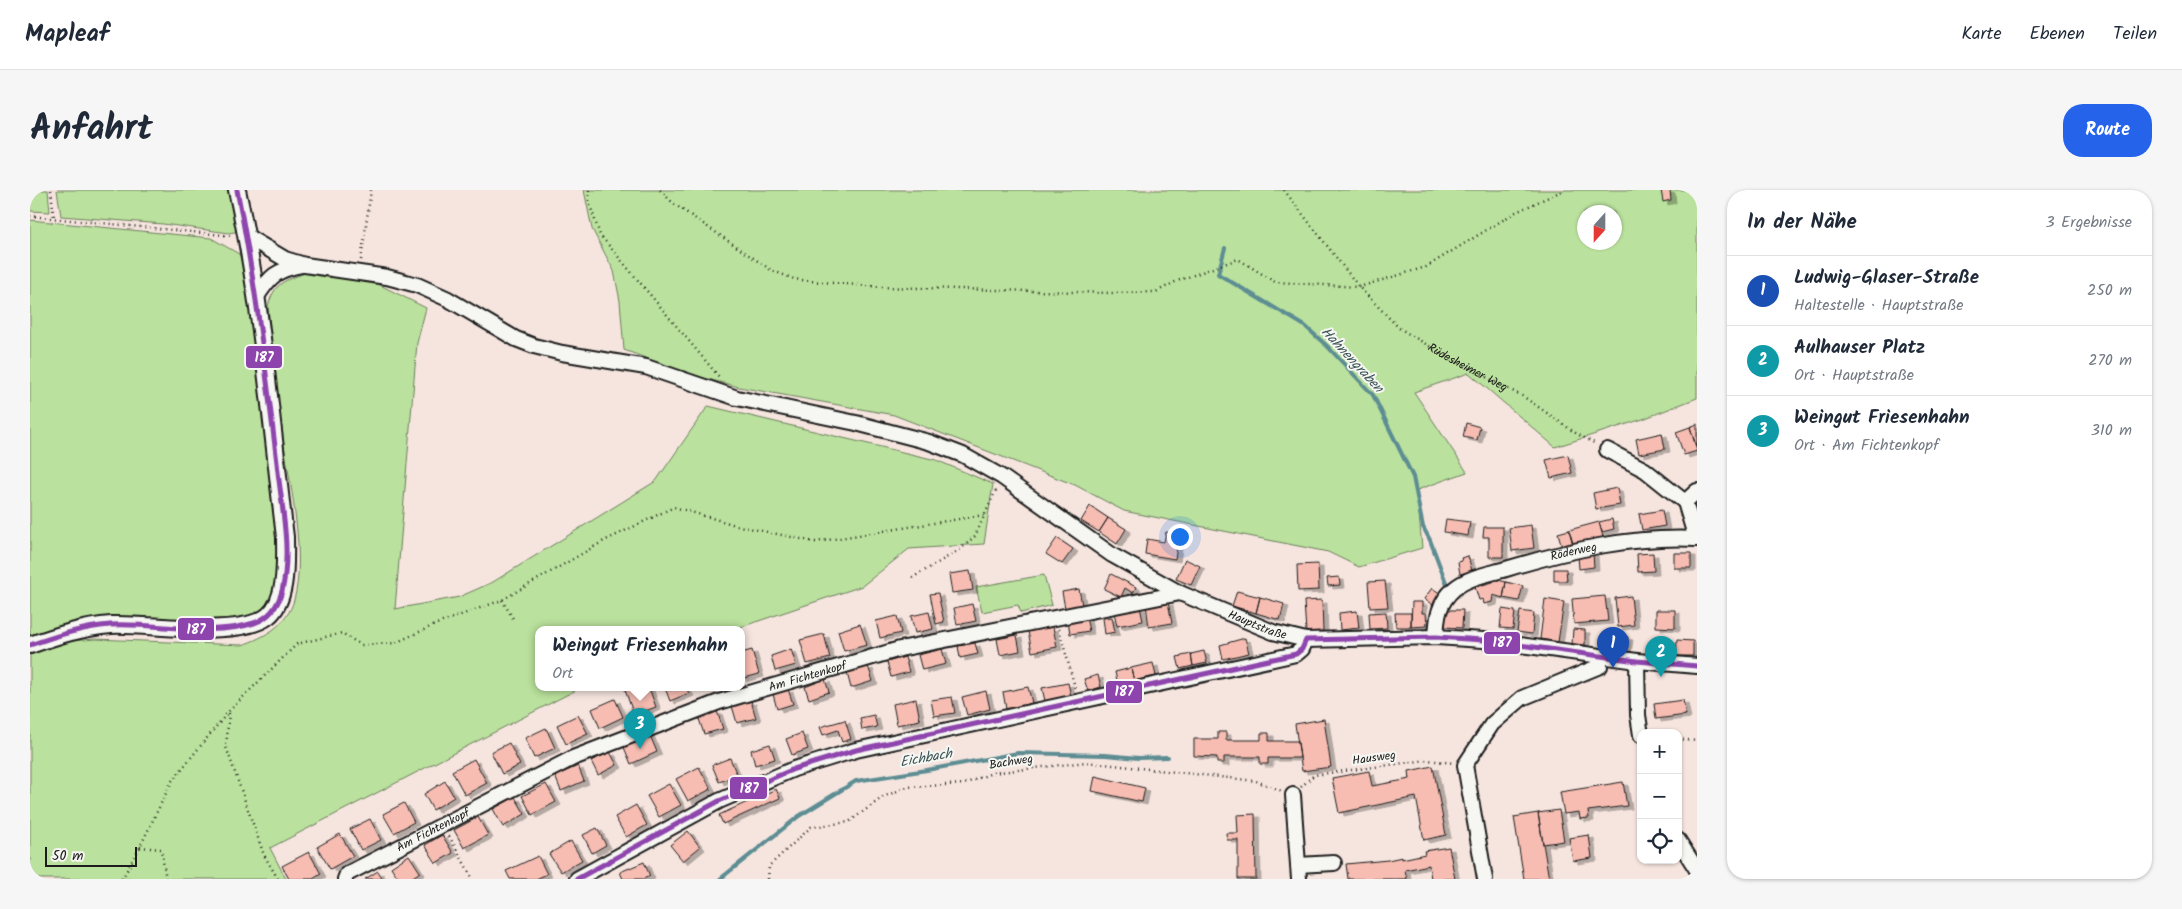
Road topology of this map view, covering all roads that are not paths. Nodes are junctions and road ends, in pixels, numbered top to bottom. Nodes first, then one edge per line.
1 (237, 190) edge
2 (248, 237) junction
3 (305, 265) junction
4 (256, 298) junction
5 (1607, 450) road end
6 (1697, 491) edge
7 (1685, 502) junction
8 (1696, 539) edge
9 (1180, 594) junction
10 (1436, 637) junction
11 (1306, 640) junction
12 (30, 645) edge
13 (1600, 656) junction
14 (1637, 661) junction
15 (1697, 666) edge
16 (1640, 729) edge
17 (1293, 795) road end
18 (1682, 846) edge
19 (1334, 863) dead end
20 (1697, 870) edge
21 (1298, 872) edge
22 (343, 877) edge
23 (577, 879) edge
24 (1485, 879) edge

1 - 2 main road
2 - 3 street
2 - 4 main road
3 - 4 street
3 - 9 street, Hauptstraße
4 - 12 main road
5 - 7 street
6 - 7 street
7 - 8 street, Röderweg
8 - 10 street, Röderweg
9 - 11 street, Hauptstraße
9 - 22 street, Am Fichtenkopf
10 - 11 street, Hauptstraße
10 - 13 street, Hauptstraße
11 - 23 street
13 - 14 street, Hauptstraße
13 - 24 street
14 - 15 street, Hauptstraße
14 - 16 street
17 - 21 street
18 - 20 street
19 - 21 street

